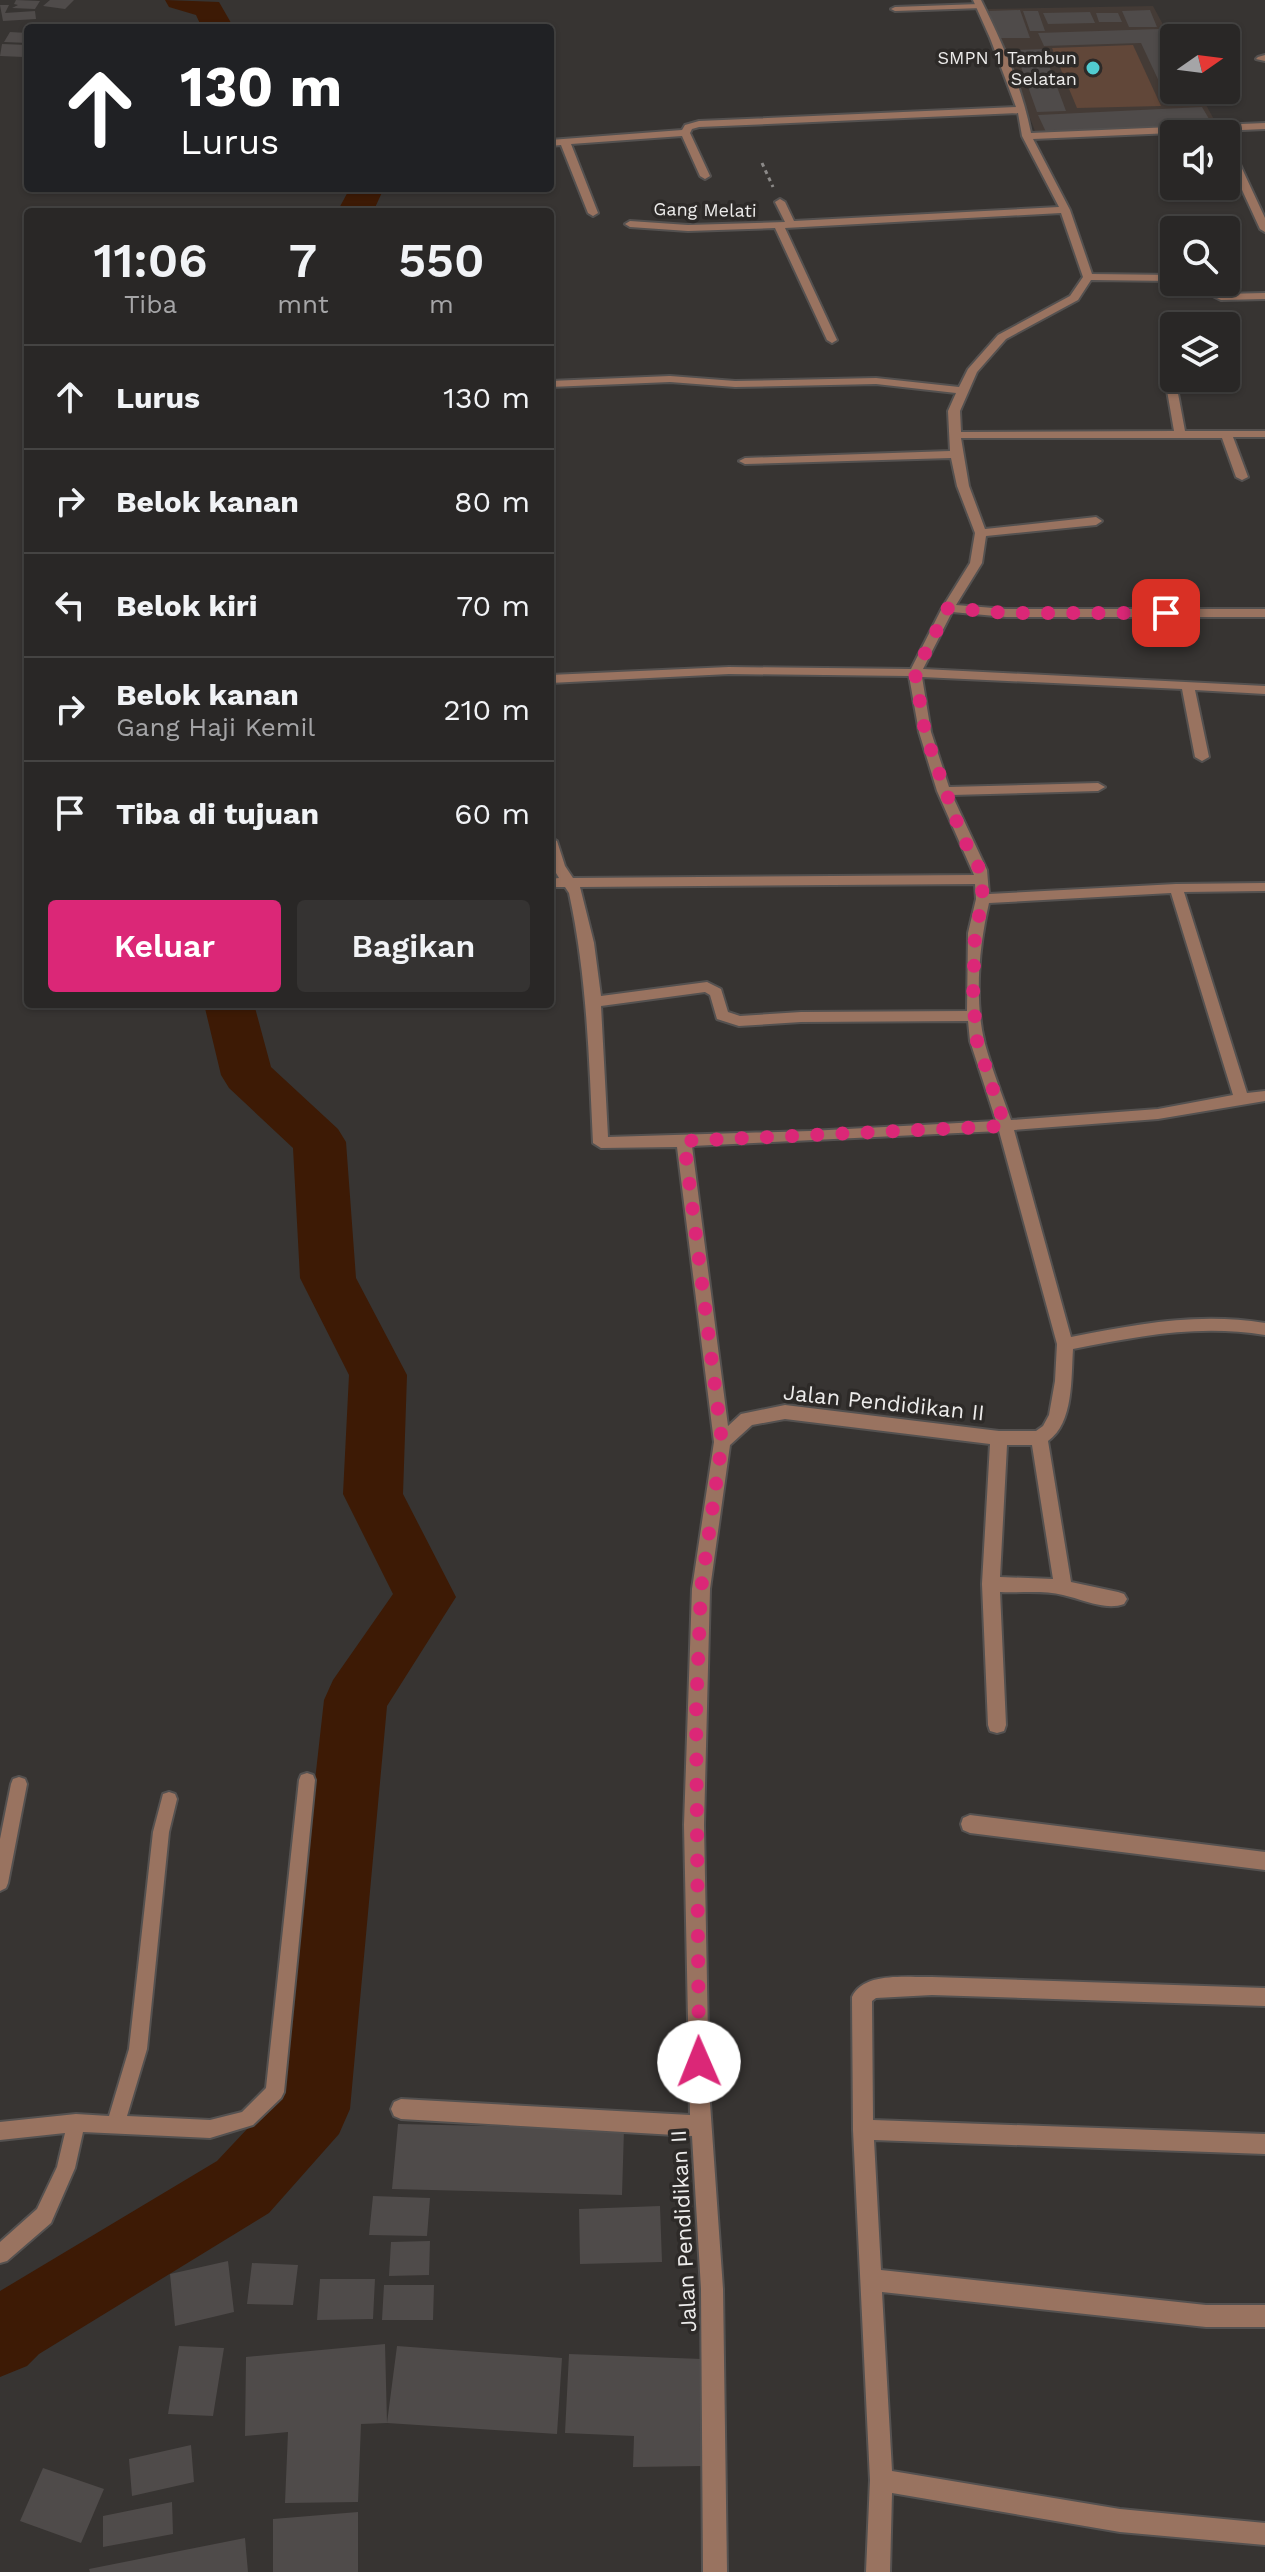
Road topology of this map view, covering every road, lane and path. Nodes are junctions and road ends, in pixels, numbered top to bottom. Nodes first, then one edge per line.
1 (978, 3) edge
2 (895, 9) dead end
3 (1022, 110) junction
4 (1265, 126) edge
5 (1240, 128) edge
6 (1160, 132) edge
7 (685, 133) junction
8 (1027, 136) junction
9 (565, 142) junction
10 (554, 143) edge
11 (762, 163) dead end
12 (1240, 175) edge
13 (705, 176) dead end
14 (780, 202) joint
15 (1065, 210) junction
16 (593, 213) dead end
17 (630, 224) dead end
18 (792, 226) junction
19 (780, 227) junction
20 (1265, 229) edge
21 (1088, 277) junction
22 (1160, 278) edge
23 (1219, 296) edge
24 (1265, 296) edge
25 (832, 340) dead end
26 (554, 384) edge
27 (965, 391) junction
28 (1172, 392) edge
29 (1180, 434) junction
30 (1226, 434) junction
31 (1265, 434) edge
32 (955, 435) junction
33 (956, 454) junction
34 (745, 461) dead end
35 (1242, 477) dead end
36 (1096, 521) dead end
37 (981, 533) junction
38 (948, 608) junction
39 (1265, 615) edge
40 (915, 673) junction
41 (554, 679) edge
42 (1188, 686) junction
43 (1265, 690) edge
44 (1202, 757) dead end
45 (1098, 787) dead end
46 (944, 791) junction
47 (554, 854) edge
48 (981, 879) junction
49 (567, 882) junction
50 (554, 883) edge
51 (1265, 887) edge
52 (1176, 888) junction
53 (983, 899) junction
54 (594, 1002) junction
55 (975, 1016) junction
56 (1265, 1096) edge
57 (1241, 1097) junction
58 (1005, 1126) junction
59 (684, 1141) junction
60 (1265, 1329) edge
61 (1065, 1344) junction
62 (999, 1438) junction
63 (1039, 1438) junction
64 (722, 1442) junction
65 (991, 1584) junction
66 (1063, 1587) junction
67 (1118, 1599) dead end
68 (997, 1725) dead end
69 (307, 1780) dead end
70 (19, 1784) dead end
71 (169, 1799) dead end
72 (970, 1824) dead end
73 (1265, 1861) edge
74 (0, 1883) edge
75 (1265, 1997) edge
76 (401, 2109) dead end
77 (76, 2123) junction
78 (115, 2125) junction
79 (702, 2126) junction
80 (863, 2130) junction
81 (0, 2131) edge
82 (1265, 2144) edge
83 (0, 2254) edge
84 (870, 2280) junction
85 (1265, 2316) edge
86 (881, 2480) junction
87 (1265, 2534) edge
88 (715, 2572) edge
89 (878, 2572) edge

1 - 2 lane
1 - 3 street
3 - 7 street
3 - 8 street
4 - 5 street
6 - 8 street
7 - 9 street
7 - 13 street
8 - 15 street
9 - 10 street
9 - 16 street
11 - 14 path
12 - 20 street
14 - 18 street
15 - 18 street, Gang Melati
15 - 21 street
17 - 19 street, Gang Melati
18 - 19 street, Gang Melati
19 - 25 street
21 - 22 street
21 - 27 street
23 - 24 street
26 - 27 street
27 - 32 street
28 - 29 street
29 - 30 street
29 - 32 street
30 - 31 street
30 - 35 street
32 - 33 street
33 - 34 street
33 - 37 street
36 - 37 street
37 - 38 street
38 - 39 street
38 - 40 street
40 - 41 street
40 - 42 street
40 - 46 street
42 - 43 street
42 - 44 street
45 - 46 street
46 - 48 street
47 - 49 street
48 - 49 street
48 - 53 street
49 - 50 street
49 - 54 street
51 - 52 street
52 - 53 street
52 - 57 street
53 - 55 street
54 - 55 street
54 - 59 street
55 - 58 street
56 - 57 street
57 - 58 street
58 - 59 street
58 - 61 street
59 - 64 street
60 - 61 street
61 - 63 street
62 - 63 street, Jalan Pendidikan II
62 - 64 street, Jalan Pendidikan II
62 - 65 street
63 - 66 street
64 - 79 street, Jalan Pendidikan II
65 - 66 street
65 - 68 street
66 - 67 street
69 - 78 lane
70 - 74 lane
71 - 78 lane
72 - 73 street
75 - 80 street
76 - 79 street
77 - 78 lane
77 - 81 lane
77 - 83 lane
79 - 88 street, Jalan Pendidikan II
80 - 82 street
80 - 84 street
84 - 85 street
84 - 86 street
86 - 87 street
86 - 89 street

